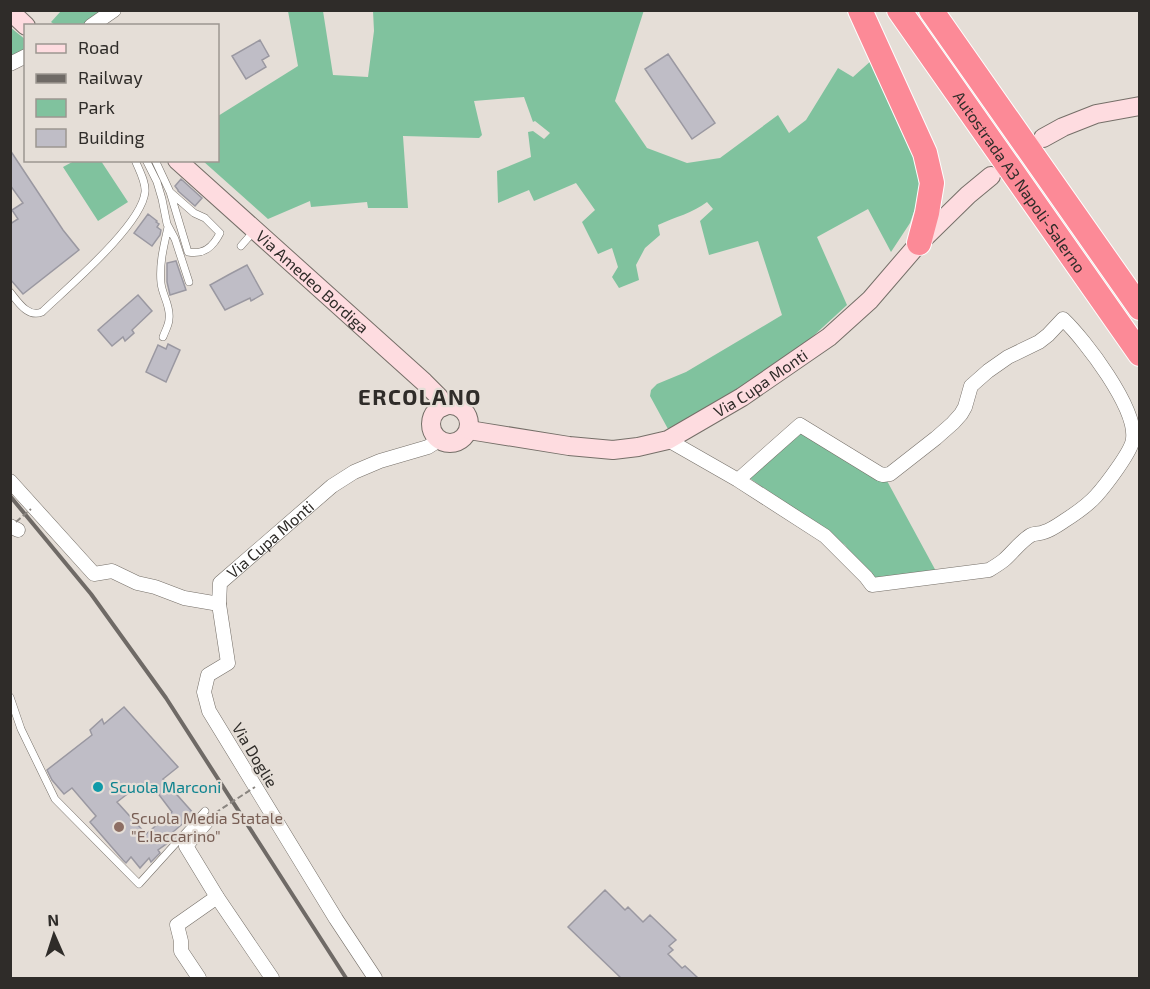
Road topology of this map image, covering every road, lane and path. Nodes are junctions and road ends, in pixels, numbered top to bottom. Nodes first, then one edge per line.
1 (114, 10) edge
2 (860, 10) edge
3 (899, 10) edge
4 (931, 10) edge
5 (10, 11) edge
6 (24, 24) edge
7 (95, 24) edge
8 (24, 58) edge
9 (10, 64) edge
10 (1140, 106) edge
11 (1043, 138) dead end
12 (136, 162) edge
13 (147, 162) edge
14 (155, 162) edge
15 (179, 162) edge
16 (991, 176) dead end
17 (170, 192) junction
18 (168, 227) junction
19 (254, 231) junction
20 (919, 243) junction
21 (241, 246) dead end
22 (189, 282) dead end
23 (10, 292) edge
24 (1140, 308) edge
25 (163, 337) dead end
26 (1140, 354) edge
27 (443, 407) junction
28 (469, 430) junction
29 (439, 440) junction
30 (668, 440) junction
31 (738, 480) junction
32 (10, 481) edge
33 (31, 509) dead end
34 (15, 526) edge
35 (219, 604) junction
36 (10, 697) edge
37 (255, 787) junction
38 (209, 815) junction
39 (217, 897) junction
40 (199, 978) edge
41 (272, 978) edge
42 (375, 978) edge

1 - 7 street
2 - 20 highway
3 - 26 highway, Autostrada A3 Napoli-Salerno
4 - 24 highway, Autostrada A3 Napoli-Salerno
5 - 6 street
8 - 9 street
10 - 11 street
12 - 23 lane
13 - 18 lane
14 - 17 lane
15 - 19 street, Via Amedeo Bordiga
16 - 20 street, Via Cupa Monti
17 - 17 lane
18 - 22 lane
18 - 25 lane
19 - 21 lane
19 - 27 street, Via Amedeo Bordiga
20 - 30 street, Via Cupa Monti
27 - 28 street
27 - 29 street
28 - 29 street
28 - 30 street, Via Cupa Monti
29 - 35 street, Via Cupa Monti
30 - 31 street
31 - 31 street
32 - 35 street
33 - 34 path, bridge
35 - 37 street, Via Doglie
36 - 38 lane
37 - 38 path, bridge
37 - 42 street, Via Doglie
38 - 39 street
39 - 40 street
39 - 41 street

